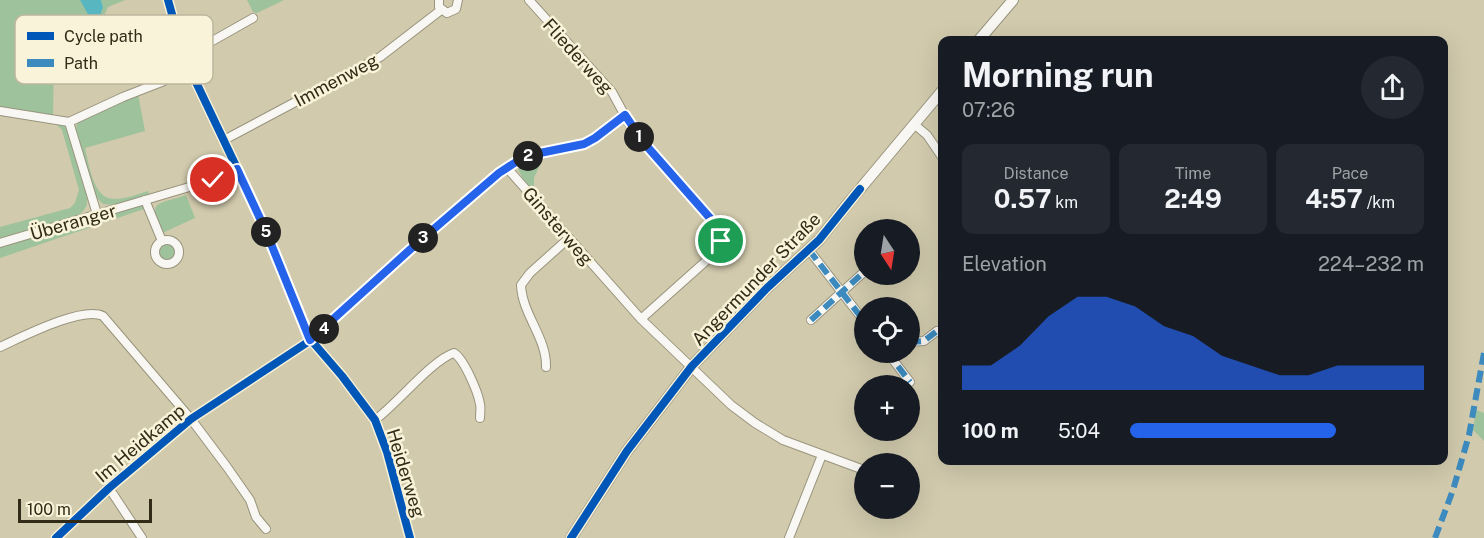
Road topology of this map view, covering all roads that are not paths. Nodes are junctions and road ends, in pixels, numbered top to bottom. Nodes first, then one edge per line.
1 (168, 0) edge
2 (439, 0) edge
3 (458, 0) edge
4 (529, 0) edge
5 (1013, 0) edge
6 (441, 10) junction
7 (172, 15) edge
8 (253, 18) dead end
9 (982, 36) edge
10 (213, 41) edge
11 (156, 84) edge
12 (197, 84) edge
13 (938, 96) edge
14 (0, 111) edge
15 (625, 115) junction
16 (69, 122) junction
17 (915, 125) junction
18 (224, 140) junction
19 (938, 151) edge
20 (507, 168) junction
21 (237, 169) junction
22 (145, 200) junction
23 (97, 214) junction
24 (568, 238) junction
25 (162, 241) dead end
26 (0, 243) edge
27 (808, 250) junction
28 (854, 281) edge
29 (842, 292) junction
30 (854, 308) edge
31 (640, 319) junction
32 (811, 320) dead end
33 (937, 331) dead end
34 (310, 340) junction
35 (920, 341) edge
36 (0, 347) edge
37 (692, 366) junction
38 (546, 367) dead end
39 (480, 418) dead end
40 (191, 419) junction
41 (375, 420) junction
42 (822, 455) junction
43 (854, 466) edge
44 (109, 488) junction
45 (266, 529) dead end
46 (56, 538) edge
47 (142, 538) edge
48 (410, 538) edge
49 (571, 538) edge
50 (789, 538) edge

1 - 7 street, Heiderweg
2 - 6 street
3 - 6 street, Immenweg
4 - 15 street, Fliederweg
5 - 9 main road
6 - 18 street, Immenweg
8 - 10 street
11 - 16 street
12 - 18 street, Heiderweg
13 - 17 main road, Angermunder Straße
14 - 16 street
15 - 20 street
15 - 31 street, Fliederweg
16 - 23 street
17 - 19 street
17 - 27 main road, Angermunder Straße
18 - 21 street, Heiderweg
20 - 24 street, Ginsterweg
20 - 34 street
21 - 22 street, Überanger
21 - 34 street, Heiderweg
22 - 23 street, Überanger
22 - 25 street
23 - 26 street, Überanger
24 - 31 street, Ginsterweg
24 - 38 street
27 - 29 street
27 - 37 main road, Angermunder Straße
28 - 29 street
29 - 30 street
29 - 32 street
31 - 37 street, Ginsterweg
33 - 35 street
34 - 40 street, Im Heidkamp
34 - 41 street, Heiderweg
36 - 40 street
37 - 42 street, Ginsterweg
37 - 49 main road, Angermunder Straße
39 - 41 street
40 - 44 street, Im Heidkamp
40 - 45 street
41 - 48 street, Heiderweg
42 - 43 street, Ginsterweg
42 - 50 street
44 - 46 street, Im Heidkamp
44 - 47 street

